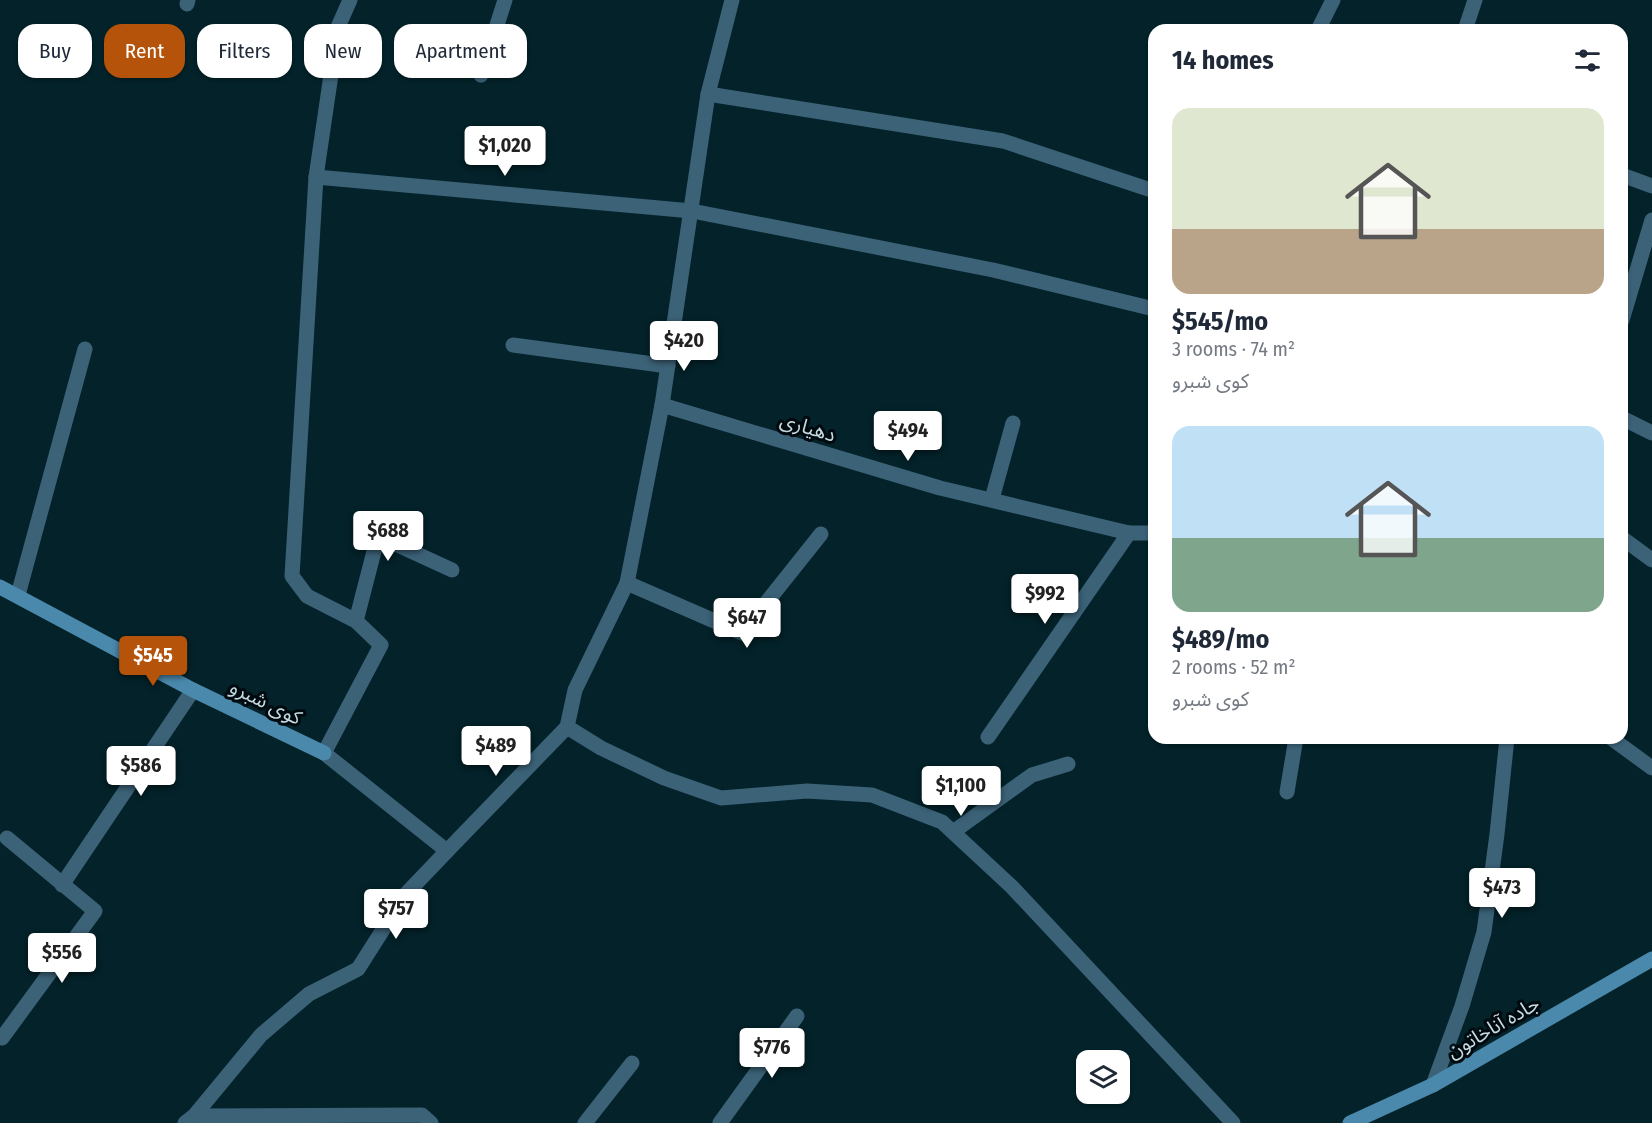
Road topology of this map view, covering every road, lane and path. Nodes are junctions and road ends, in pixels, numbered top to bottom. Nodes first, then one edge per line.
1 (350, 0) edge
2 (505, 0) edge
3 (732, 0) edge
4 (1333, 0) edge
5 (1475, 0) edge
6 (497, 24) edge
7 (1321, 24) edge
8 (1467, 24) edge
9 (708, 94) junction
10 (1628, 176) edge
11 (316, 177) junction
12 (1652, 186) edge
13 (1148, 189) edge
14 (692, 211) junction
15 (1652, 220) edge
16 (1628, 300) edge
17 (1148, 308) edge
18 (513, 345) dead end
19 (85, 349) dead end
20 (668, 366) junction
21 (662, 405) junction
22 (1628, 421) edge
23 (1013, 423) dead end
24 (1652, 433) edge
25 (992, 500) junction
26 (1129, 533) junction
27 (1148, 533) edge
28 (821, 534) dead end
29 (1628, 542) edge
30 (1652, 560) edge
31 (452, 570) dead end
32 (627, 583) junction
33 (0, 587) edge
34 (18, 595) junction
35 (356, 621) junction
36 (193, 690) junction
37 (567, 727) junction
38 (988, 737) dead end
39 (1295, 744) edge
40 (1506, 744) edge
41 (1619, 744) edge
42 (324, 753) junction
43 (1068, 764) dead end
44 (1652, 768) edge
45 (1287, 792) dead end
46 (953, 832) junction
47 (8, 838) dead end
48 (447, 851) junction
49 (62, 885) junction
50 (1652, 959) edge
51 (797, 1017) dead end
52 (2, 1038) dead end
53 (632, 1063) dead end
54 (1433, 1085) junction
55 (189, 1119) edge
56 (431, 1123) edge
57 (585, 1123) edge
58 (720, 1123) edge
59 (1233, 1123) edge
60 (1350, 1123) edge

1 - 11 street
2 - 6 street
3 - 9 street
4 - 7 street
5 - 8 street
9 - 13 street
9 - 14 street
10 - 12 street
11 - 14 street
11 - 35 street
14 - 17 street
14 - 20 street
15 - 16 street
18 - 20 street
19 - 34 street
20 - 21 street
21 - 25 street, دهیاری
21 - 32 street
22 - 24 street
23 - 25 street
25 - 26 street, دهیاری
26 - 27 street, دهیاری
26 - 38 street
28 - 32 street
29 - 30 street
31 - 35 street
32 - 37 street
33 - 34 street, کوی شبرو
34 - 36 street, کوی شبرو
35 - 42 street
36 - 42 street, کوی شبرو
36 - 49 street
37 - 46 street
37 - 48 street
39 - 45 street
40 - 54 street
41 - 44 street
42 - 48 street
43 - 46 street
46 - 59 street
47 - 49 street
48 - 55 street
49 - 52 street
50 - 54 street, جاده آناخاتون
51 - 58 street
53 - 57 street
54 - 60 street, جاده آناخاتون
55 - 56 street

